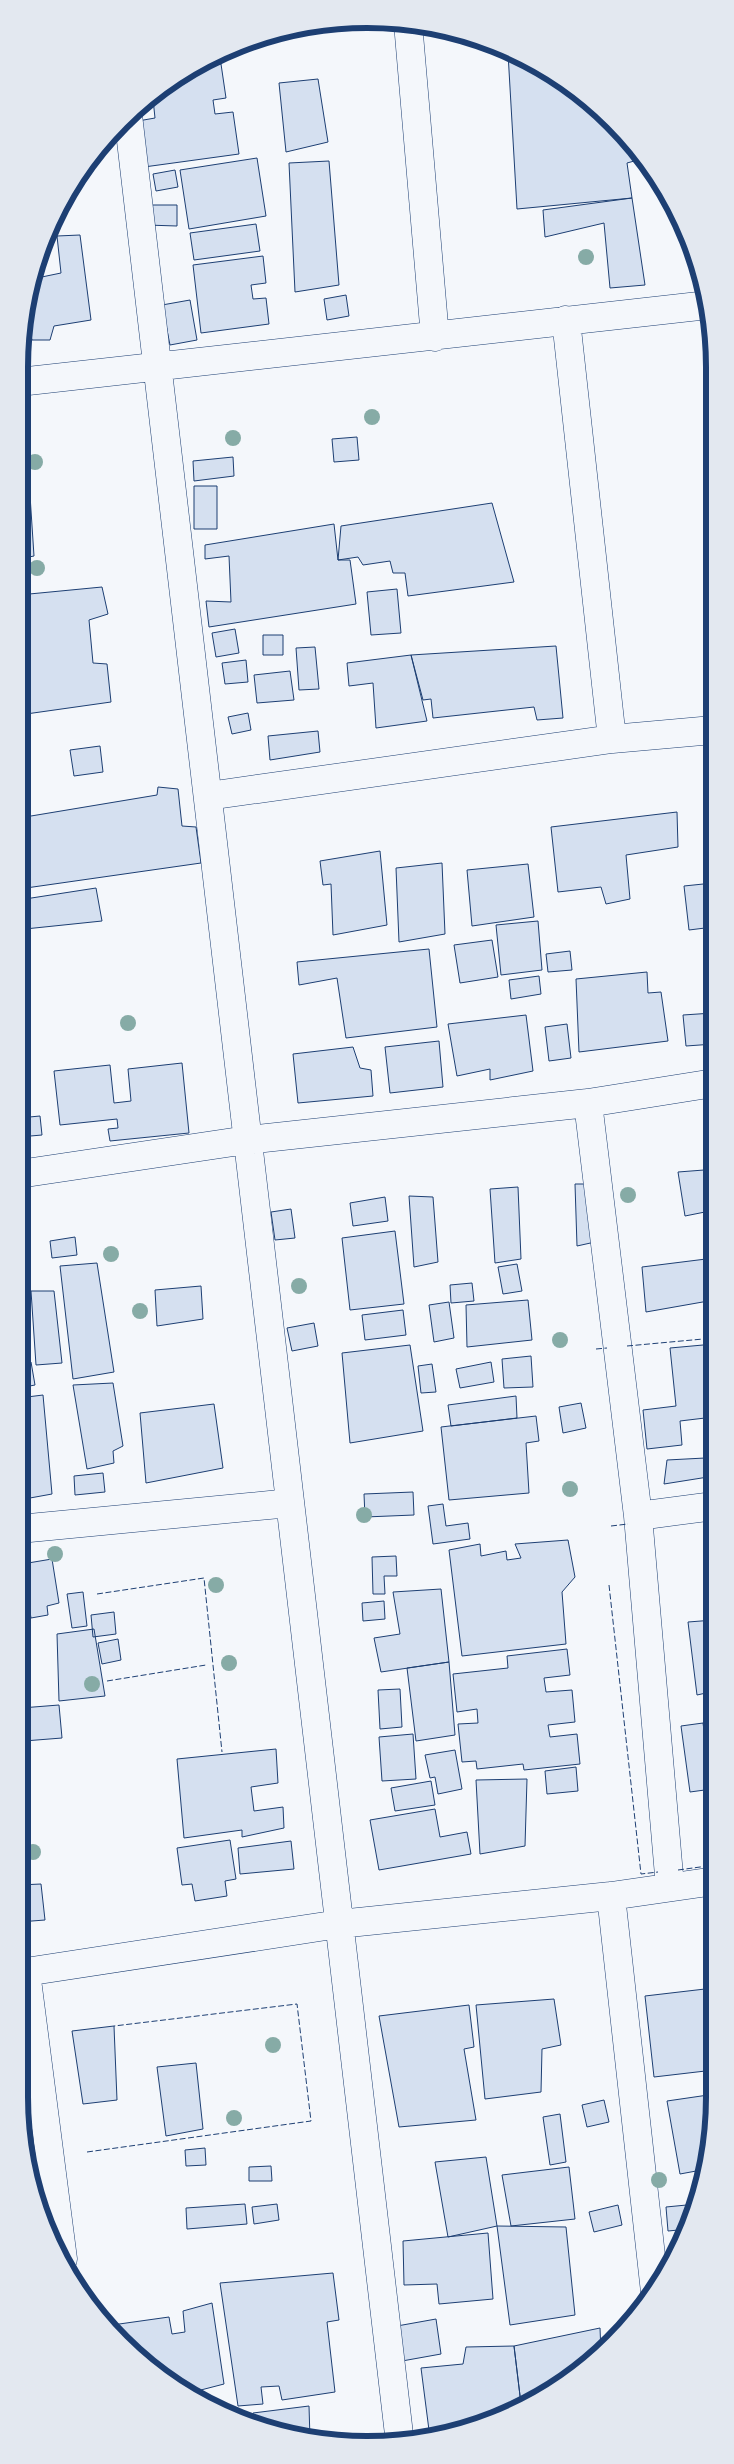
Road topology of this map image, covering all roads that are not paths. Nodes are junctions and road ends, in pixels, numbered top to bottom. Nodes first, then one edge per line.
1 (409, 30) edge
2 (129, 125) edge
3 (701, 306) edge
4 (566, 320) junction
5 (435, 337) junction
6 (157, 367) junction
7 (28, 381) edge
8 (706, 731) edge
9 (612, 738) junction
10 (208, 796) junction
11 (706, 1084) edge
12 (588, 1103) junction
13 (248, 1140) junction
14 (28, 1173) edge
15 (290, 1503) junction
16 (706, 1507) edge
17 (638, 1516) junction
18 (28, 1528) edge
19 (706, 1882) edge
20 (670, 1887) junction
21 (611, 1896) junction
22 (339, 1924) junction
23 (28, 1971) edge
24 (28, 2014) edge
25 (61, 2242) edge
26 (654, 2278) edge
27 (399, 2435) edge

1 - 5 street
2 - 6 street
3 - 4 street
4 - 5 street
4 - 9 street
5 - 6 street
6 - 7 street
6 - 10 street
8 - 9 street
9 - 10 street
10 - 13 street
11 - 12 street
12 - 13 street
12 - 17 street
13 - 14 street
13 - 15 street
15 - 18 street
15 - 22 street
16 - 17 street
17 - 20 street
19 - 20 street
20 - 21 street
21 - 22 street
21 - 26 street
22 - 23 street
22 - 27 street
24 - 25 street

